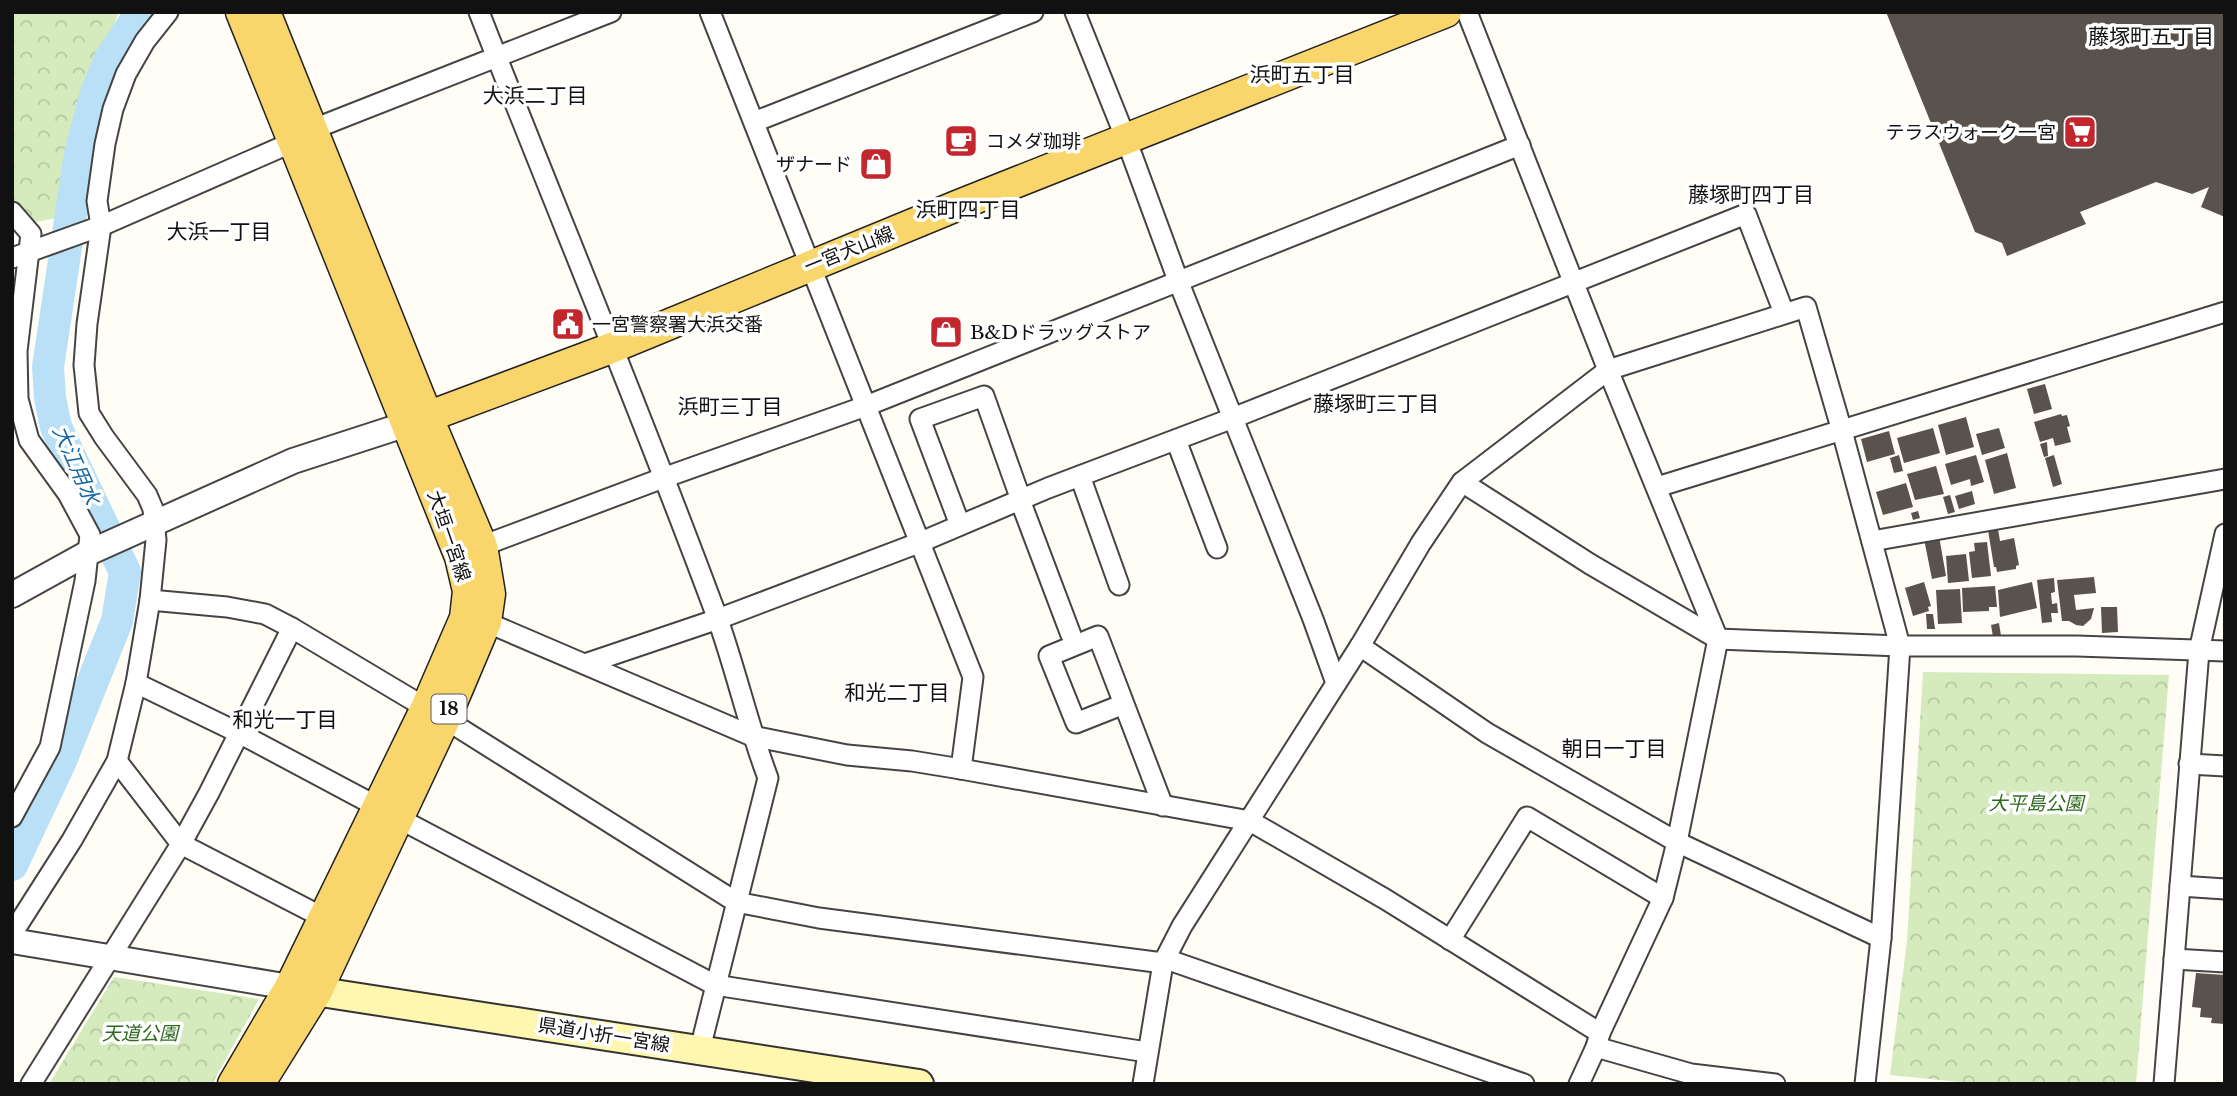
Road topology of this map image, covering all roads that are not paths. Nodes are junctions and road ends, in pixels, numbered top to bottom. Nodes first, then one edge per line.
1 (168, 12) edge
2 (241, 12) edge
3 (265, 12) edge
4 (479, 12) edge
5 (611, 12) edge
6 (710, 12) edge
7 (1032, 12) edge
8 (1075, 12) edge
9 (1446, 12) edge
10 (1467, 12) edge
11 (496, 57) junction
12 (754, 122) junction
13 (302, 136) junction
14 (1126, 139) junction
15 (1520, 145) junction
16 (12, 212) edge
17 (101, 226) junction
18 (29, 251) edge
19 (811, 265) junction
20 (1574, 281) junction
21 (1179, 282) junction
22 (2225, 312) edge
23 (1784, 313) junction
24 (614, 347) junction
25 (1608, 370) junction
26 (866, 406) junction
27 (1233, 418) junction
28 (417, 421) junction
29 (1842, 431) junction
30 (20, 435) edge
31 (1176, 439) junction
32 (1080, 477) junction
33 (663, 478) junction
34 (2225, 480) edge
35 (1462, 482) junction
36 (1657, 487) junction
37 (1021, 500) junction
38 (960, 525) junction
39 (149, 527) junction
40 (2225, 534) edge
41 (1872, 541) junction
42 (921, 542) junction
43 (482, 546) junction
44 (1217, 548) dead end
45 (97, 549) junction
46 (1119, 585) dead end
47 (12, 595) edge
48 (150, 600) junction
49 (718, 619) junction
50 (486, 622) junction
51 (292, 628) junction
52 (1070, 635) dead end
53 (1718, 639) junction
54 (1360, 646) junction
55 (1900, 646) junction
56 (2199, 651) junction
57 (2225, 651) edge
58 (585, 664) junction
59 (136, 683) junction
60 (1336, 683) junction
61 (1124, 704) junction
62 (435, 714) junction
63 (239, 733) junction
64 (752, 736) junction
65 (117, 761) junction
66 (2189, 764) junction
67 (2225, 766) edge
68 (961, 769) junction
69 (1163, 806) junction
70 (388, 812) junction
71 (12, 817) edge
72 (1250, 821) junction
73 (1677, 842) junction
74 (181, 844) junction
75 (2180, 886) junction
76 (2225, 889) edge
77 (1663, 898) junction
78 (736, 902) junction
79 (324, 918) junction
80 (12, 934) edge
81 (1881, 937) junction
82 (1450, 940) junction
83 (12, 941) edge
84 (111, 957) junction
85 (2174, 959) junction
86 (1164, 961) junction
87 (2225, 962) edge
88 (715, 985) junction
89 (303, 989) junction
90 (1598, 1040) junction
91 (700, 1049) junction
92 (1147, 1052) junction
93 (31, 1084) edge
94 (233, 1084) edge
95 (259, 1084) edge
96 (919, 1084) edge
97 (1143, 1084) edge
98 (1524, 1084) edge
99 (1579, 1084) edge
100 (1775, 1084) edge
101 (1865, 1084) edge
102 (2164, 1084) edge

1 - 17 street
2 - 13 main road, 大垣一宮線 / 18
3 - 13 main road, 大垣一宮線 / 18
4 - 11 street
5 - 11 street
6 - 12 street
7 - 12 street
8 - 14 street
9 - 14 main road, 一宮犬山線
10 - 15 street
11 - 13 street
11 - 24 street
12 - 19 street
13 - 17 street
13 - 28 main road, 大垣一宮線 / 18
14 - 19 main road, 一宮犬山線
14 - 21 street
15 - 20 street
15 - 21 street
16 - 18 street
17 - 18 street
17 - 39 street
18 - 30 street
19 - 24 main road, 一宮犬山線
19 - 26 street
20 - 23 street
20 - 25 street
20 - 27 street
21 - 26 street
21 - 27 street
22 - 29 street
23 - 25 street
23 - 29 street
24 - 28 main road, 一宮犬山線
24 - 33 street
25 - 35 street
25 - 36 street
26 - 33 street
26 - 42 street
27 - 31 street
27 - 60 street
28 - 39 street
28 - 43 main road, 大垣一宮線 / 18
28 - 62 main road, 大垣一宮線 / 18
29 - 36 street
29 - 41 street
30 - 45 street
31 - 32 street
31 - 44 street
32 - 37 street
32 - 46 street
33 - 43 street
33 - 49 street
34 - 41 street
35 - 53 street
35 - 54 street
36 - 53 street
37 - 38 street
37 - 38 street
37 - 52 street
38 - 42 street
39 - 45 street
39 - 48 street
40 - 56 street
41 - 55 street
42 - 49 street
42 - 68 street
43 - 50 main road, 大垣一宮線 / 18
45 - 47 street
45 - 71 street
48 - 51 street
48 - 59 street
49 - 58 street
49 - 64 street
50 - 58 street
50 - 62 main road, 大垣一宮線 / 18
51 - 62 street
51 - 63 street
53 - 55 street
53 - 73 street
54 - 60 street
54 - 73 street
55 - 56 street
55 - 81 street
56 - 57 street
56 - 66 street
58 - 64 street
59 - 63 street
59 - 65 street
60 - 72 street
61 - 61 street
61 - 69 street
62 - 70 main road, 大垣一宮線 / 18
62 - 78 street
63 - 70 street
63 - 74 street
64 - 68 street
64 - 78 street
65 - 74 street
65 - 80 street
66 - 67 street
66 - 75 street
68 - 69 street
69 - 72 street
70 - 79 main road, 大垣一宮線 / 18
70 - 88 street
70 - 89 main road, 大垣一宮線 / 18
72 - 82 street
72 - 86 street
73 - 77 street
73 - 81 street
74 - 79 street
74 - 84 street
75 - 76 street
75 - 85 street
77 - 82 street
77 - 90 street
78 - 86 street
78 - 88 street
79 - 89 main road, 大垣一宮線 / 18
81 - 101 street
82 - 90 street
83 - 84 street
84 - 89 street
84 - 93 street
85 - 87 street
85 - 102 street
86 - 92 street
86 - 98 street
88 - 91 street
88 - 92 street
89 - 91 main road, 県道小折一宮線
89 - 94 main road, 大垣一宮線 / 18
89 - 95 main road, 大垣一宮線 / 18
90 - 99 street
90 - 100 street
91 - 96 main road, 県道小折一宮線
92 - 97 street

